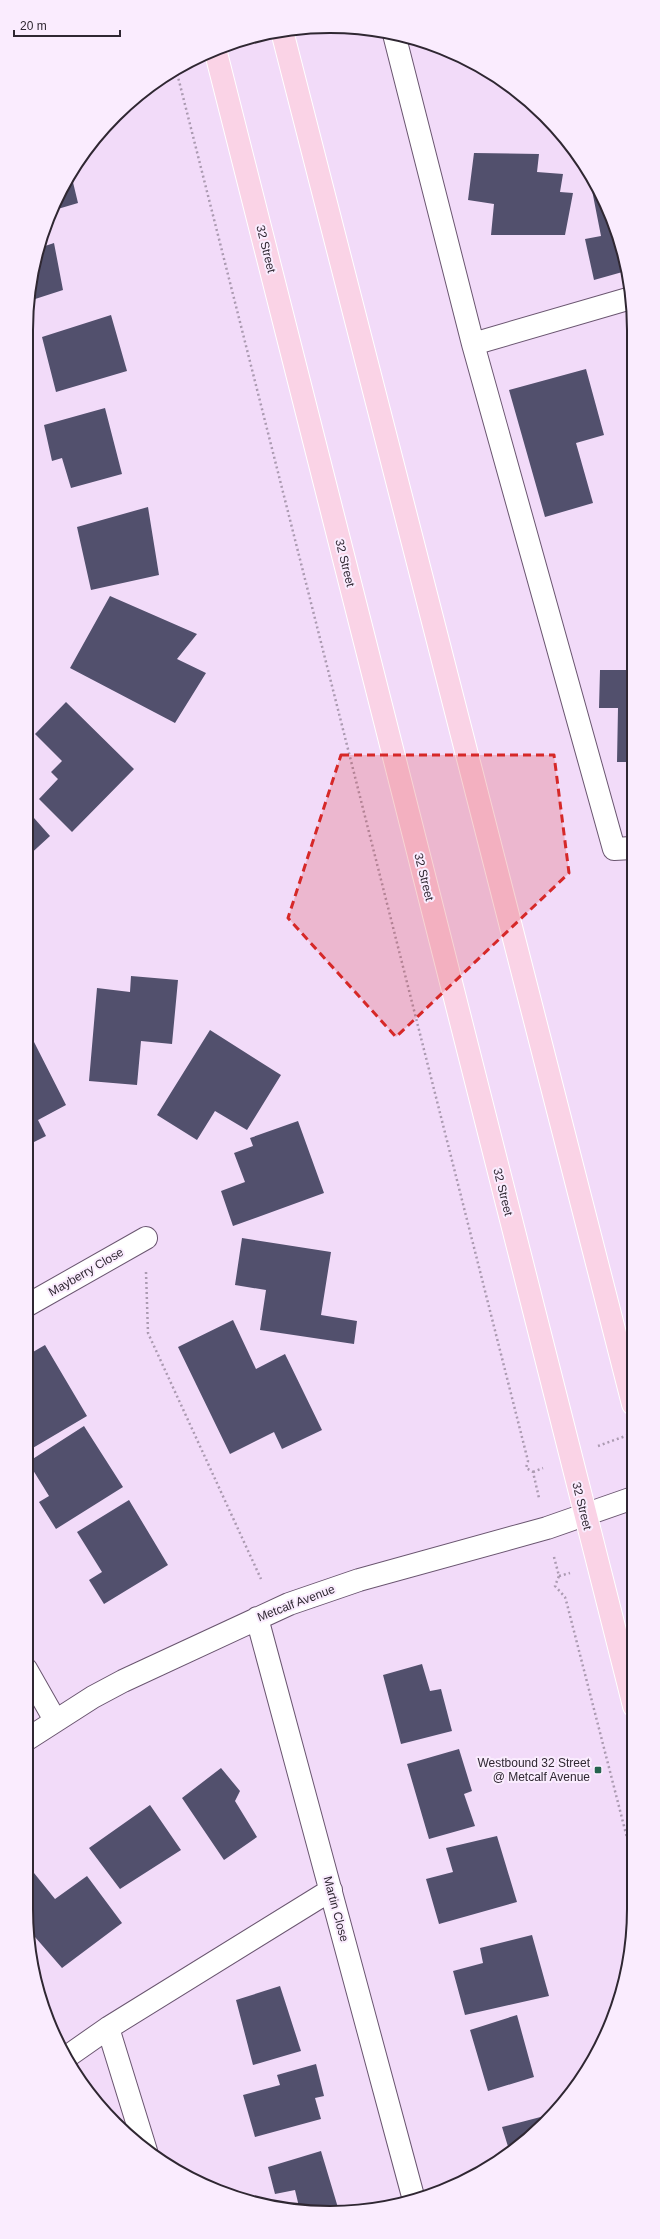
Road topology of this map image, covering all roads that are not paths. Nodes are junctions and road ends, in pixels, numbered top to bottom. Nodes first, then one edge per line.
1 (284, 37) edge
2 (396, 41) edge
3 (217, 56) edge
4 (625, 300) edge
5 (473, 344) junction
6 (627, 848) edge
7 (146, 1238) road end
8 (33, 1302) edge
9 (627, 1381) edge
10 (627, 1500) edge
11 (585, 1514) junction
12 (257, 1618) junction
13 (627, 1679) edge
14 (33, 1682) edge
15 (54, 1720) junction
16 (33, 1735) edge
17 (331, 1890) junction
18 (108, 2028) junction
19 (71, 2054) edge
20 (142, 2139) edge
21 (412, 2194) edge

1 - 9 main road
2 - 5 street
3 - 11 main road, 32 Street
4 - 5 street
5 - 6 street
7 - 8 street, Mayberry Close
10 - 11 street, Metcalf Avenue
11 - 12 street, Metcalf Avenue
11 - 13 main road, 32 Street
12 - 15 street, Metcalf Avenue
12 - 17 street, Martin Close
14 - 15 street
15 - 16 street, Metcalf Avenue
17 - 18 street
17 - 21 street, Martin Close
18 - 19 street
18 - 20 street

